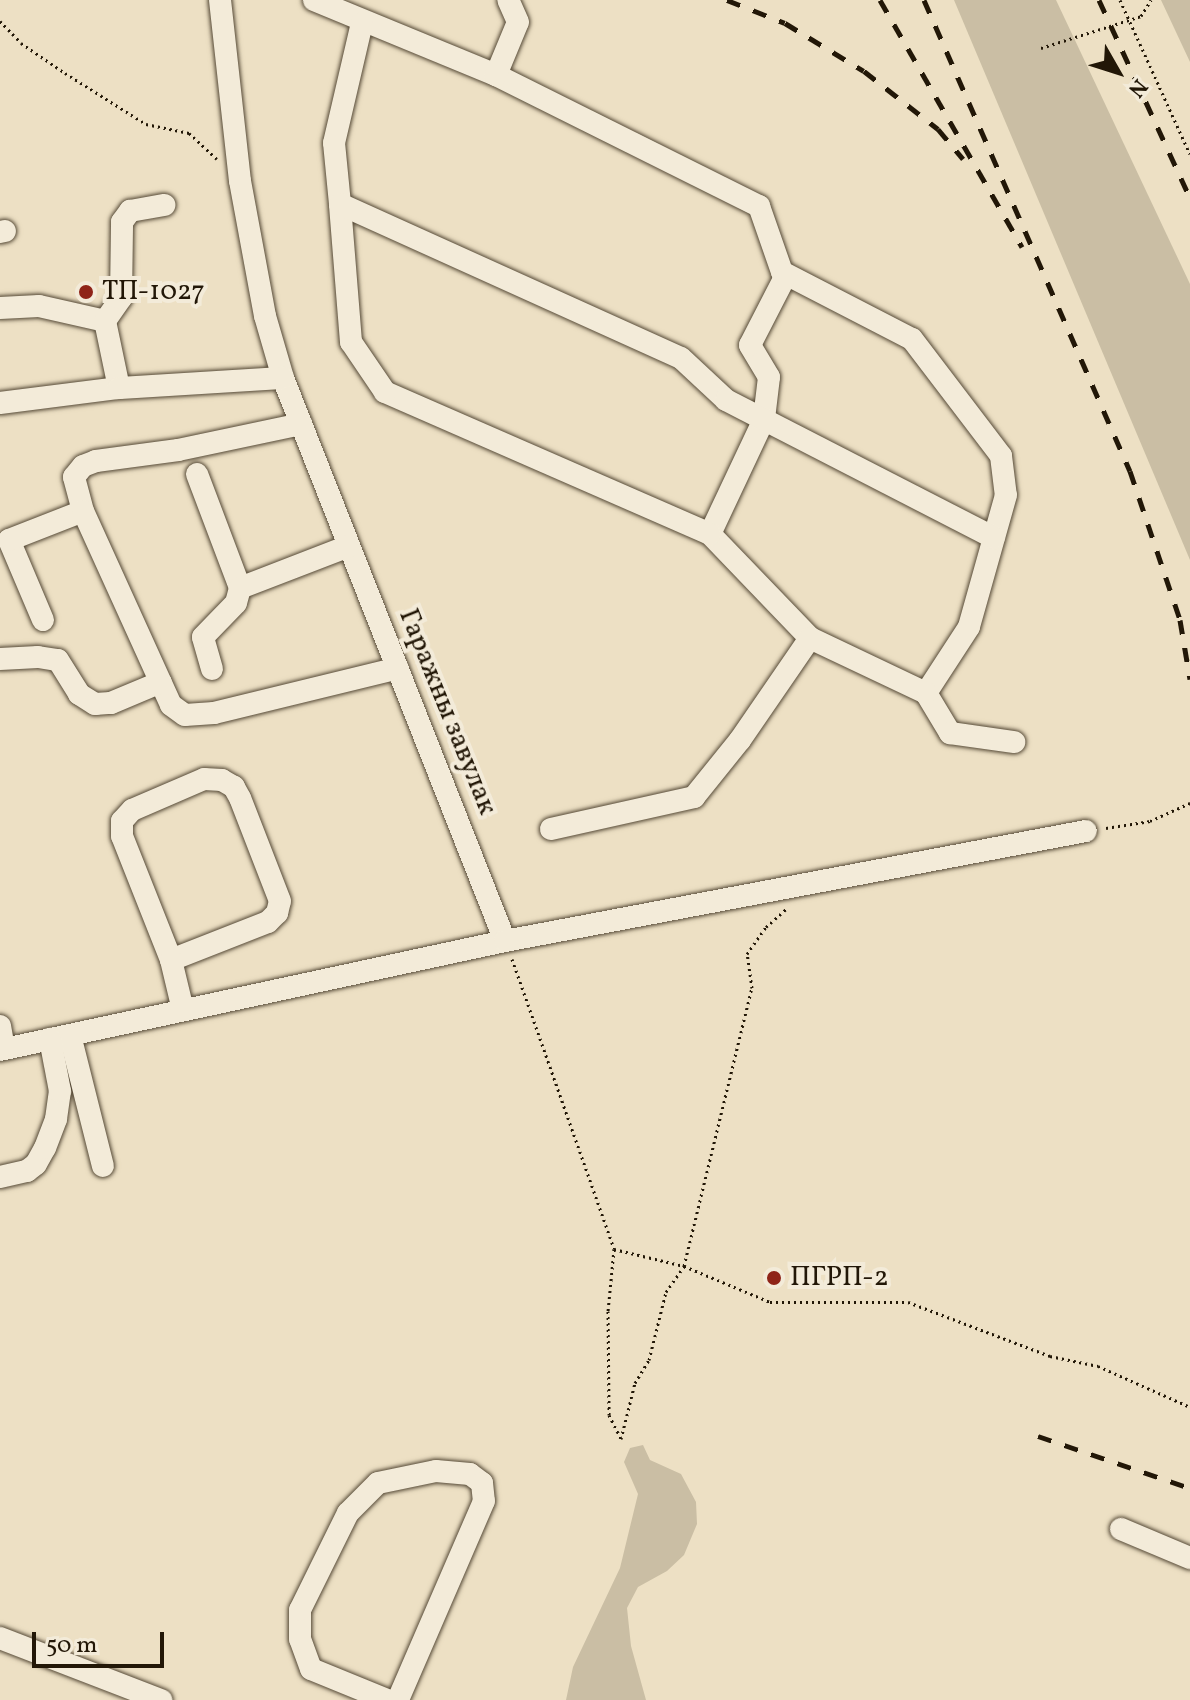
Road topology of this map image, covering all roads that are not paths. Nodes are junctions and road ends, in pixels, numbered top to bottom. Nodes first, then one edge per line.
1 (220, 0) edge
2 (314, 0) edge
3 (508, 0) edge
4 (362, 23) junction
5 (496, 75) junction
6 (340, 204) junction
7 (164, 205) dead end
8 (786, 275) junction
9 (0, 308) edge
10 (105, 321) junction
11 (283, 378) junction
12 (119, 388) junction
13 (0, 403) edge
14 (764, 419) junction
15 (301, 424) junction
16 (197, 474) dead end
17 (83, 511) junction
18 (710, 534) junction
19 (4, 537) edge
20 (994, 538) junction
21 (349, 546) junction
22 (240, 588) junction
23 (43, 620) dead end
24 (810, 638) junction
25 (0, 659) edge
26 (398, 668) junction
27 (212, 669) dead end
28 (161, 682) junction
29 (926, 693) junction
30 (1014, 742) dead end
31 (551, 829) dead end
32 (1086, 831) road end
33 (505, 941) junction
34 (171, 960) junction
35 (183, 1010) junction
36 (0, 1026) edge
37 (60, 1037) junction
38 (2, 1049) edge
39 (103, 1166) dead end
40 (0, 1177) edge
41 (1121, 1529) dead end
42 (1190, 1558) edge
43 (0, 1638) edge
44 (161, 1700) edge
45 (387, 1700) edge
46 (398, 1700) edge

1 - 11 street, Гаражны завулак
2 - 4 street
3 - 5 street
4 - 5 street
4 - 6 street
5 - 8 street
6 - 14 street
6 - 18 street
7 - 10 street
8 - 14 street
8 - 20 street
9 - 10 street
10 - 12 street
11 - 12 street
11 - 15 street, Гаражны завулак
12 - 13 street
14 - 18 street
14 - 20 street
15 - 17 street
15 - 21 street, Гаражны завулак
16 - 22 street
17 - 19 street
17 - 28 street
18 - 24 street
19 - 23 street
20 - 29 street
21 - 22 street
21 - 26 street, Гаражны завулак
22 - 27 street
24 - 29 street
24 - 31 street
25 - 28 street
26 - 28 street
26 - 33 street, Гаражны завулак
29 - 30 street
32 - 33 street
33 - 35 street
34 - 34 street
34 - 35 street
35 - 37 street
36 - 38 street
37 - 38 street
37 - 39 street
37 - 40 street
41 - 42 street
43 - 44 street
45 - 46 street

